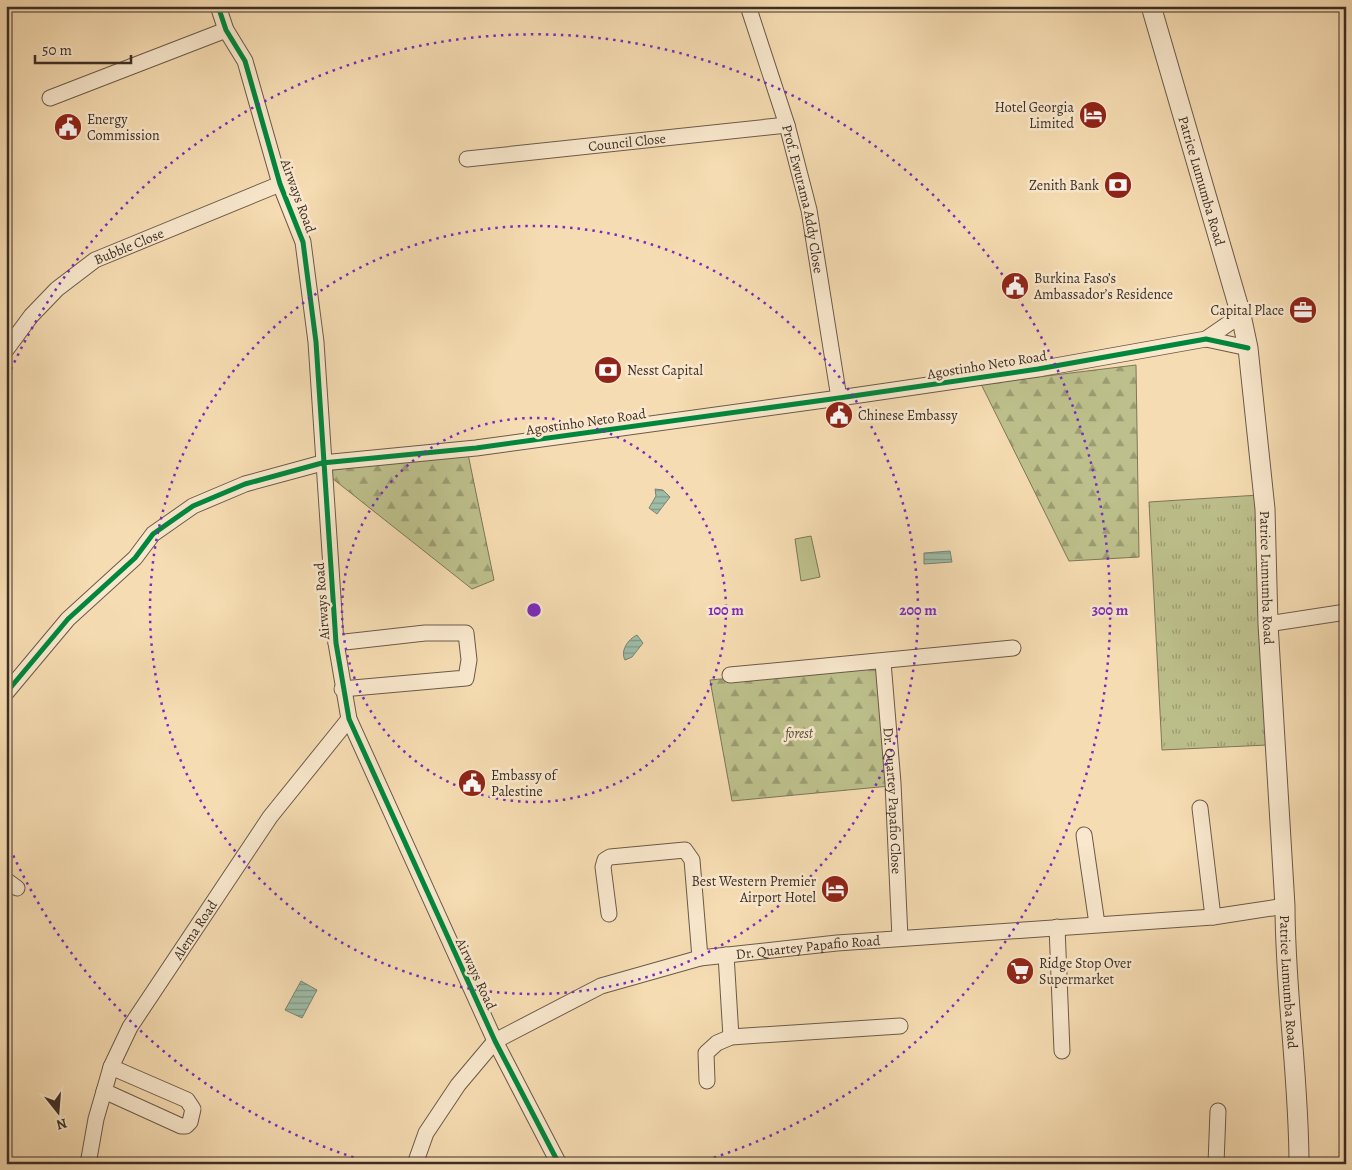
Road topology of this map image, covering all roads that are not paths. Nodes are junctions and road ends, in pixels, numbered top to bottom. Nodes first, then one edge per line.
1 (218, 6) edge
2 (748, 6) edge
3 (1151, 6) edge
4 (226, 30) junction
5 (50, 98) dead end
6 (787, 126) junction
7 (467, 159) dead end
8 (280, 184) junction
9 (1241, 315) junction
10 (1206, 339) junction
11 (1248, 348) junction
12 (6, 350) edge
13 (839, 398) junction
14 (322, 463) junction
15 (1346, 612) edge
16 (1268, 624) junction
17 (336, 643) junction
18 (1013, 648) dead end
19 (883, 662) junction
20 (730, 675) dead end
21 (342, 690) junction
22 (6, 693) edge
23 (349, 719) junction
24 (1200, 808) dead end
25 (1084, 835) dead end
26 (1285, 906) junction
27 (609, 914) dead end
28 (1213, 917) junction
29 (1097, 924) junction
30 (1057, 927) junction
31 (900, 938) junction
32 (726, 955) junction
33 (700, 958) junction
34 (900, 1026) dead end
35 (731, 1037) junction
36 (495, 1041) junction
37 (1062, 1051) dead end
38 (111, 1068) junction
39 (707, 1081) dead end
40 (104, 1091) junction
41 (1218, 1111) dead end
42 (88, 1164) edge
43 (416, 1164) edge
44 (559, 1164) edge
45 (1216, 1164) edge
46 (1300, 1164) edge

1 - 4 street, Airways Road
2 - 6 street, Prof. Ewurama Addy Close
3 - 9 street, Patrice Lumumba Road
4 - 5 street
4 - 8 street, Airways Road
6 - 7 street, Council Close
6 - 13 street, Prof. Ewurama Addy Close
8 - 12 street, Bubble Close
8 - 14 street, Airways Road
9 - 10 street, Agostinho Neto Road
9 - 11 street, Patrice Lumumba Road
10 - 11 street, Agostinho Neto Road
10 - 13 street, Agostinho Neto Road
11 - 16 street, Patrice Lumumba Road
13 - 14 street, Agostinho Neto Road
14 - 17 street, Airways Road
14 - 22 street, Agostinho Neto Road
15 - 16 street
16 - 26 street, Patrice Lumumba Road
17 - 21 street, Airways Road
17 - 21 street
18 - 19 street
19 - 20 street
19 - 31 street, Dr. Quartey Papafio Close
21 - 23 street, Airways Road
23 - 36 street, Airways Road
23 - 38 street, Alema Road
24 - 28 street
25 - 29 street
26 - 28 street, Dr. Quartey Papafio Road
26 - 46 street, Patrice Lumumba Road
27 - 33 street
28 - 29 street, Dr. Quartey Papafio Road
29 - 30 street, Dr. Quartey Papafio Road
30 - 31 street, Dr. Quartey Papafio Road
30 - 37 street
31 - 32 street, Dr. Quartey Papafio Road
32 - 33 street, Dr. Quartey Papafio Road
32 - 35 street
33 - 36 street, Dr. Quartey Papafio Road
34 - 35 street
35 - 39 street
36 - 43 street, Dr. Quartey Papafio Road
36 - 44 street, Airways Road
38 - 40 street, Alema Road
38 - 40 street
40 - 42 street, Alema Road
41 - 45 street

